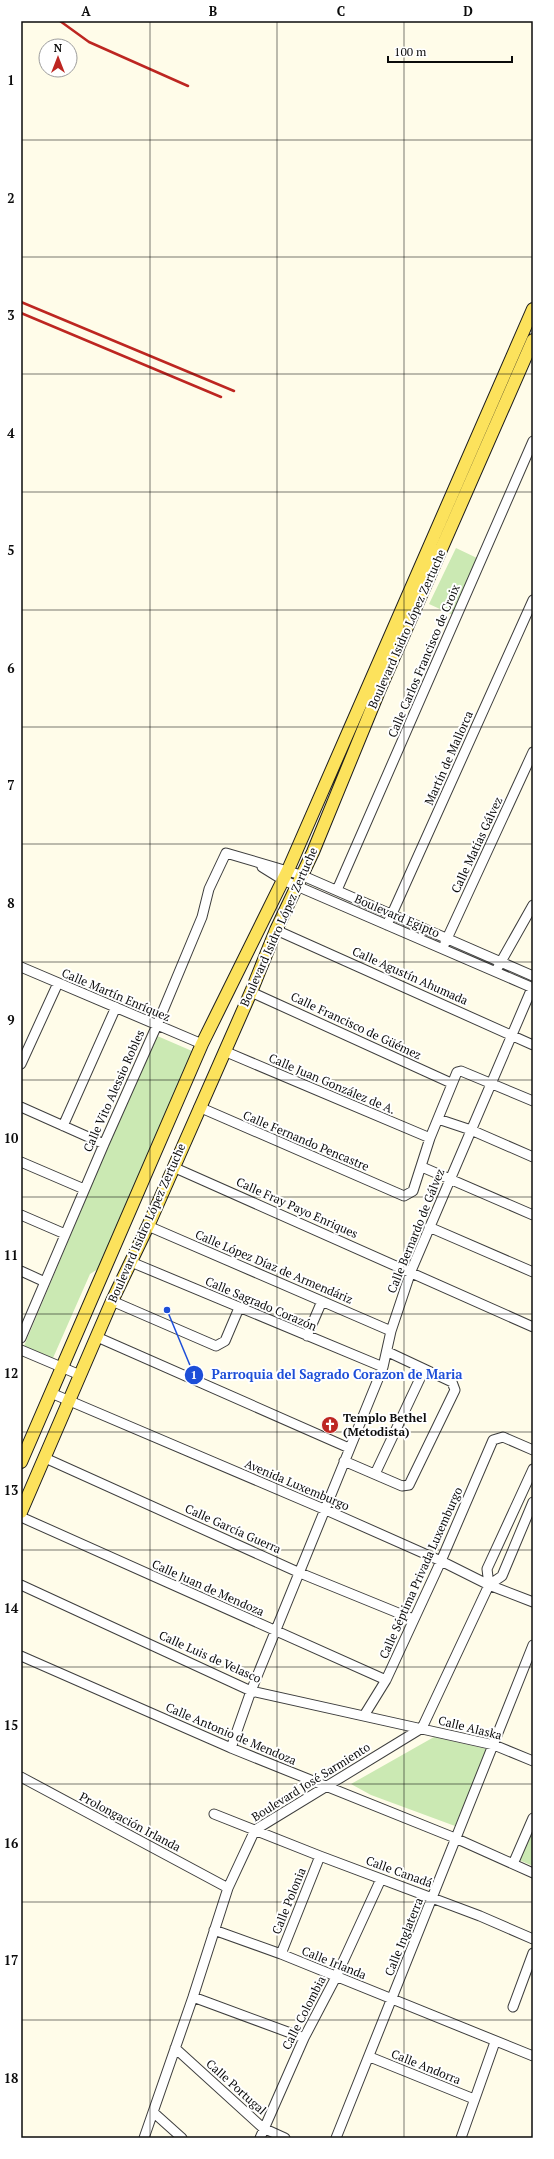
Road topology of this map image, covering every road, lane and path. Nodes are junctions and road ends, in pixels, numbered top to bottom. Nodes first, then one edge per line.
1 (533, 309) edge
2 (533, 340) edge
3 (503, 394) junction
4 (533, 441) edge
5 (533, 600) edge
6 (533, 752) edge
7 (226, 853) joint
8 (286, 875) junction
9 (299, 881) junction
10 (337, 890) junction
11 (533, 905) edge
12 (392, 914) junction
13 (387, 925) junction
14 (276, 930) junction
15 (447, 938) junction
16 (443, 948) junction
17 (502, 962) junction
18 (21, 967) edge
19 (495, 972) junction
20 (533, 976) edge
21 (58, 983) junction
22 (532, 988) edge
23 (252, 992) junction
24 (116, 1007) junction
25 (157, 1025) junction
26 (512, 1035) junction
27 (202, 1044) junction
28 (533, 1045) edge
29 (224, 1051) junction
30 (21, 1064) edge
31 (453, 1078) junction
32 (491, 1082) junction
33 (533, 1101) edge
34 (21, 1107) edge
35 (199, 1108) junction
36 (438, 1119) junction
37 (63, 1126) junction
38 (471, 1130) junction
39 (430, 1138) junction
40 (104, 1144) junction
41 (533, 1157) edge
42 (21, 1162) edge
43 (173, 1167) junction
44 (422, 1167) junction
45 (451, 1179) junction
46 (84, 1189) junction
47 (21, 1215) edge
48 (533, 1215) edge
49 (148, 1226) junction
50 (429, 1227) junction
51 (66, 1234) junction
52 (131, 1262) junction
53 (21, 1271) edge
54 (410, 1271) junction
55 (533, 1272) edge
56 (45, 1282) junction
57 (112, 1301) junction
58 (322, 1301) junction
59 (239, 1308) junction
60 (23, 1326) edge
61 (533, 1327) edge
62 (391, 1331) junction
63 (307, 1336) junction
64 (97, 1337) junction
65 (21, 1338) edge
66 (21, 1350) edge
67 (388, 1352) junction
68 (61, 1367) junction
69 (383, 1367) junction
70 (424, 1370) junction
71 (80, 1375) junction
72 (50, 1393) junction
73 (70, 1400) junction
74 (348, 1448) junction
75 (533, 1450) edge
76 (45, 1458) junction
77 (344, 1461) junction
78 (21, 1462) edge
79 (533, 1469) edge
80 (375, 1474) junction
81 (533, 1502) edge
82 (326, 1510) junction
83 (21, 1512) edge
84 (21, 1517) edge
85 (441, 1561) junction
86 (300, 1573) junction
87 (21, 1585) edge
88 (489, 1585) junction
89 (533, 1602) edge
90 (413, 1619) junction
91 (276, 1632) junction
92 (533, 1645) edge
93 (21, 1656) edge
94 (386, 1680) junction
95 (251, 1690) junction
96 (365, 1714) junction
97 (422, 1728) junction
98 (494, 1745) junction
99 (231, 1748) junction
100 (533, 1762) edge
101 (21, 1777) edge
102 (325, 1786) junction
103 (214, 1814) dead end
104 (533, 1818) edge
105 (256, 1830) junction
106 (455, 1838) junction
107 (320, 1856) junction
108 (513, 1864) junction
109 (533, 1873) edge
110 (381, 1878) junction
111 (228, 1888) junction
112 (433, 1898) junction
113 (214, 1930) junction
114 (533, 1939) edge
115 (533, 1953) edge
116 (281, 1954) junction
117 (336, 1977) junction
118 (193, 1997) junction
119 (393, 1999) junction
120 (513, 2007) dead end
121 (304, 2038) junction
122 (495, 2042) junction
123 (176, 2048) junction
124 (533, 2056) edge
125 (370, 2057) junction
126 (474, 2099) junction
127 (153, 2112) junction
128 (263, 2128) junction
129 (144, 2138) edge
130 (182, 2138) edge
131 (260, 2138) edge
132 (285, 2138) edge
133 (336, 2138) edge
134 (461, 2138) edge

1 - 3 main road, Boulevard Isidro López Zertuche
2 - 3 main road, Boulevard Isidro López Zertuche
3 - 8 main road, Boulevard Isidro López Zertuche
3 - 9 main road, Boulevard Isidro López Zertuche
4 - 10 street, Calle Carlos Francisco de Croix
5 - 12 street, Martín de Mallorca
6 - 15 street, Calle Matías Gálvez
7 - 8 street, Boulevard Egipto
7 - 25 street, Calle Vito Alessio Robles
8 - 9 street, Boulevard Egipto
8 - 27 main road, Boulevard Isidro López Zertuche
9 - 10 street, Boulevard Egipto
9 - 13 street, Boulevard Egipto
9 - 14 main road, Boulevard Isidro López Zertuche
10 - 12 street, Boulevard Egipto
11 - 17 street
12 - 13 street, Martín de Mallorca
12 - 15 street, Boulevard Egipto
13 - 16 street, Boulevard Egipto
14 - 23 main road, Boulevard Isidro López Zertuche
14 - 26 street, Calle Agustín Ahumada
15 - 16 street, Calle Matías Gálvez
15 - 17 street, Boulevard Egipto
16 - 19 street, Boulevard Egipto
17 - 19 street
17 - 20 street, Boulevard Egipto
18 - 21 street, Calle Martín Enríquez
19 - 22 street, Boulevard Egipto
21 - 24 street, Calle Martín Enríquez
21 - 30 street
22 - 26 street, Calle Bernardo de Gálvez
23 - 29 main road, Boulevard Isidro López Zertuche
23 - 31 street, Calle Francisco de Güémez
24 - 25 street, Calle Martín Enríquez
24 - 37 street
25 - 27 street, Calle Martín Enríquez
25 - 40 street, Calle Vito Alessio Robles
26 - 28 street, Calle Agustín Ahumada
26 - 32 street, Calle Bernardo de Gálvez
27 - 68 main road, Boulevard Isidro López Zertuche
29 - 35 main road, Boulevard Isidro López Zertuche
29 - 39 street, Calle Juan González de A.
31 - 32 street, Calle Francisco de Güémez
31 - 36 street
32 - 33 street, Calle Francisco de Güémez
32 - 38 street, Calle Bernardo de Gálvez
34 - 37 street
35 - 43 main road, Boulevard Isidro López Zertuche
35 - 44 street, Calle Fernando Pencastre
36 - 38 street
36 - 39 street
37 - 40 street
38 - 41 street
38 - 45 street, Calle Bernardo de Gálvez
39 - 44 street
40 - 46 street, Calle Vito Alessio Robles
42 - 46 street
43 - 49 main road, Boulevard Isidro López Zertuche
43 - 54 street, Calle Fray Payo Enriques
44 - 45 street
45 - 48 street
45 - 50 street, Calle Bernardo de Gálvez
46 - 51 street, Calle Vito Alessio Robles
47 - 51 street
49 - 52 main road, Boulevard Isidro López Zertuche
49 - 58 street, Calle López Díaz de Armendáriz
50 - 54 street, Calle Bernardo de Gálvez
50 - 55 street
51 - 56 street, Calle Vito Alessio Robles
52 - 57 main road, Boulevard Isidro López Zertuche
52 - 59 street, Calle Sagrado Corazón
53 - 56 street
54 - 61 street
54 - 62 street, Calle Bernardo de Gálvez
56 - 60 street, Calle Vito Alessio Robles
57 - 59 street
57 - 64 main road, Boulevard Isidro López Zertuche
58 - 62 street, Calle López Díaz de Armendáriz
58 - 63 street
59 - 63 street, Calle Sagrado Corazón
60 - 65 street, Calle Vito Alessio Robles
62 - 67 street, Calle Bernardo de Gálvez
63 - 69 street, Calle Sagrado Corazón
64 - 71 main road, Boulevard Isidro López Zertuche
64 - 74 street
66 - 68 street
67 - 69 street, Calle Bernardo de Gálvez
67 - 70 street
68 - 71 street
68 - 72 main road, Boulevard Isidro López Zertuche
69 - 74 street, Calle Bernardo de Gálvez
70 - 80 street
70 - 80 street
71 - 73 main road, Boulevard Isidro López Zertuche
72 - 73 street, Avenida Luxemburgo
72 - 78 main road, Boulevard Isidro López Zertuche
73 - 76 main road, Boulevard Isidro López Zertuche
73 - 82 street, Avenida Luxemburgo
74 - 77 street, Calle Bernardo de Gálvez
75 - 85 street, Calle Séptima Privada Luxemburgo
76 - 83 main road, Boulevard Isidro López Zertuche
76 - 86 street, Calle García Guerra
77 - 80 street
77 - 82 street, Calle Bernardo de Gálvez
79 - 88 street
81 - 88 street
82 - 85 street, Avenida Luxemburgo
82 - 86 street, Calle Bernardo de Gálvez
84 - 91 street, Calle Juan de Mendoza
85 - 88 street, Avenida Luxemburgo
85 - 90 street, Calle Séptima Privada Luxemburgo
86 - 90 street, Calle García Guerra
86 - 91 street, Calle Bernardo de Gálvez
87 - 95 street, Calle Luis de Velasco
88 - 89 street, Avenida Luxemburgo
88 - 97 street
90 - 94 street, Calle Séptima Privada Luxemburgo
91 - 94 street, Calle Juan de Mendoza
91 - 95 street, Calle Bernardo de Gálvez
92 - 98 street, Calle Inglaterra
93 - 99 street, Calle Antonio de Mendoza
94 - 96 street, Calle Séptima Privada Luxemburgo
95 - 96 street, Calle Luis de Velasco
95 - 99 street, Calle Bernardo de Gálvez
96 - 97 street, Calle Luis de Velasco
97 - 98 street, Calle Alaska
97 - 102 street, Boulevard José Sarmiento
98 - 100 street, Calle Alaska
98 - 106 street, Calle Inglaterra
99 - 102 street, Calle Antonio de Mendoza
101 - 111 street, Prolongación Irlanda
102 - 105 street, Boulevard José Sarmiento
102 - 106 street, Calle Antonio de Mendoza
103 - 105 street, Calle Canadá
104 - 108 street
105 - 107 street, Calle Canadá
105 - 111 street, Boulevard José Sarmiento
106 - 108 street, Calle Antonio de Mendoza
106 - 112 street, Calle Inglaterra
107 - 110 street, Calle Canadá
107 - 116 street, Calle Polonia
108 - 109 street, Calle Antonio de Mendoza
110 - 112 street, Calle Canadá
110 - 117 street, Calle Colombia
111 - 113 street, Boulevard José Sarmiento
112 - 114 street, Calle Canadá
112 - 119 street, Calle Inglaterra
113 - 116 street, Calle Irlanda
113 - 118 street, Boulevard José Sarmiento
115 - 120 street
116 - 117 street, Calle Irlanda
117 - 119 street, Calle Irlanda
117 - 121 street, Calle Colombia
118 - 121 street
118 - 123 street, Boulevard José Sarmiento
119 - 122 street, Calle Irlanda
119 - 125 street, Calle Inglaterra
121 - 128 street, Calle Colombia
122 - 124 street, Calle Irlanda
122 - 126 street
123 - 127 street, Boulevard José Sarmiento
123 - 128 street, Calle Portugal
125 - 126 street, Calle Andorra
125 - 133 street, Calle Inglaterra
126 - 134 street
127 - 129 street, Boulevard José Sarmiento
127 - 130 street
128 - 131 street, Calle Colombia
128 - 132 street, Calle Portugal

